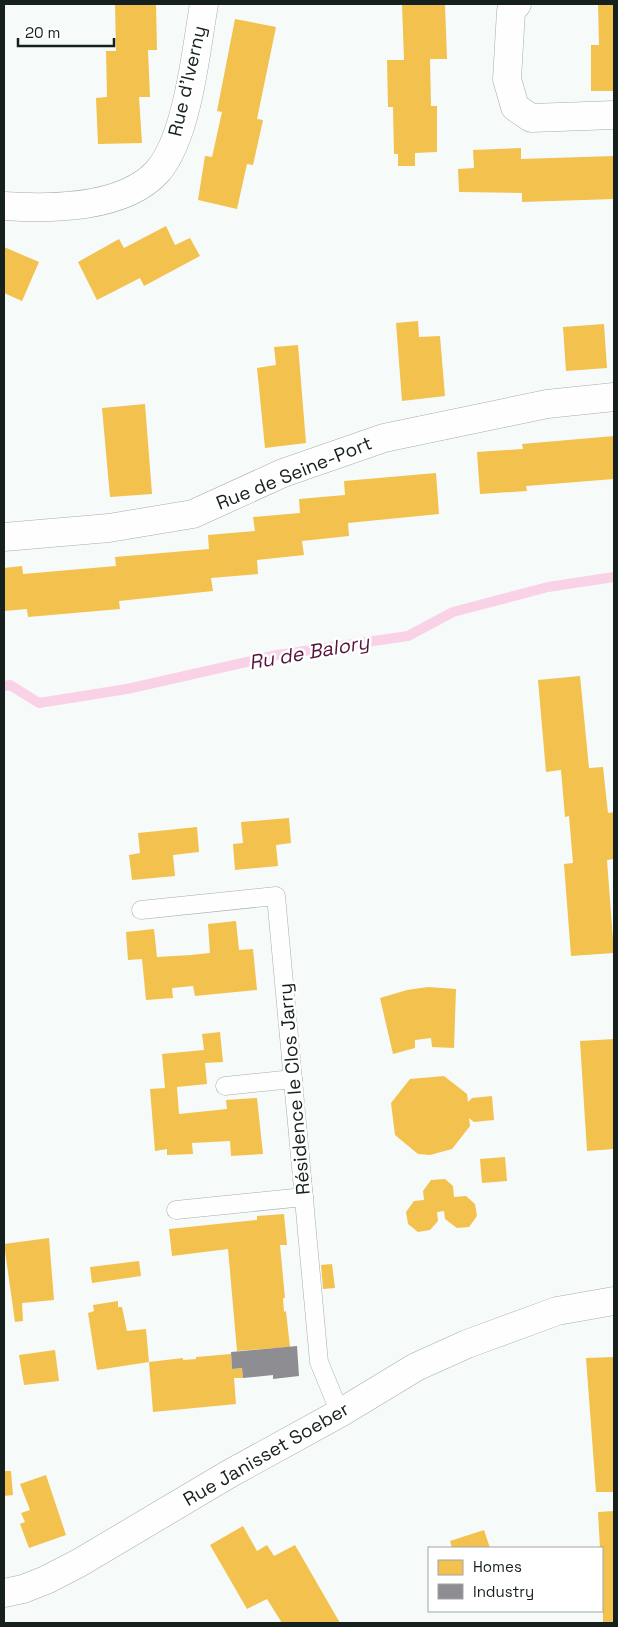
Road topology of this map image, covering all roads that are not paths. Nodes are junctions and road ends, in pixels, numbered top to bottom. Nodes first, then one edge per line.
1 (204, 4) edge
2 (517, 4) edge
3 (614, 115) edge
4 (4, 206) edge
5 (614, 397) edge
6 (4, 537) edge
7 (141, 910) dead end
8 (293, 1079) junction
9 (225, 1086) dead end
10 (304, 1197) junction
11 (176, 1210) dead end
12 (614, 1301) edge
13 (340, 1413) junction
14 (4, 1593) edge

1 - 4 street, Rue d'Iverny
2 - 3 street
5 - 6 street, Rue de Seine-Port
7 - 8 lane, Résidence le Clos Jarry
8 - 9 lane
8 - 10 lane, Résidence le Clos Jarry
10 - 11 lane
10 - 13 lane, Résidence le Clos Jarry
12 - 13 street, Rue Janisset Soeber
13 - 14 street, Rue Janisset Soeber

